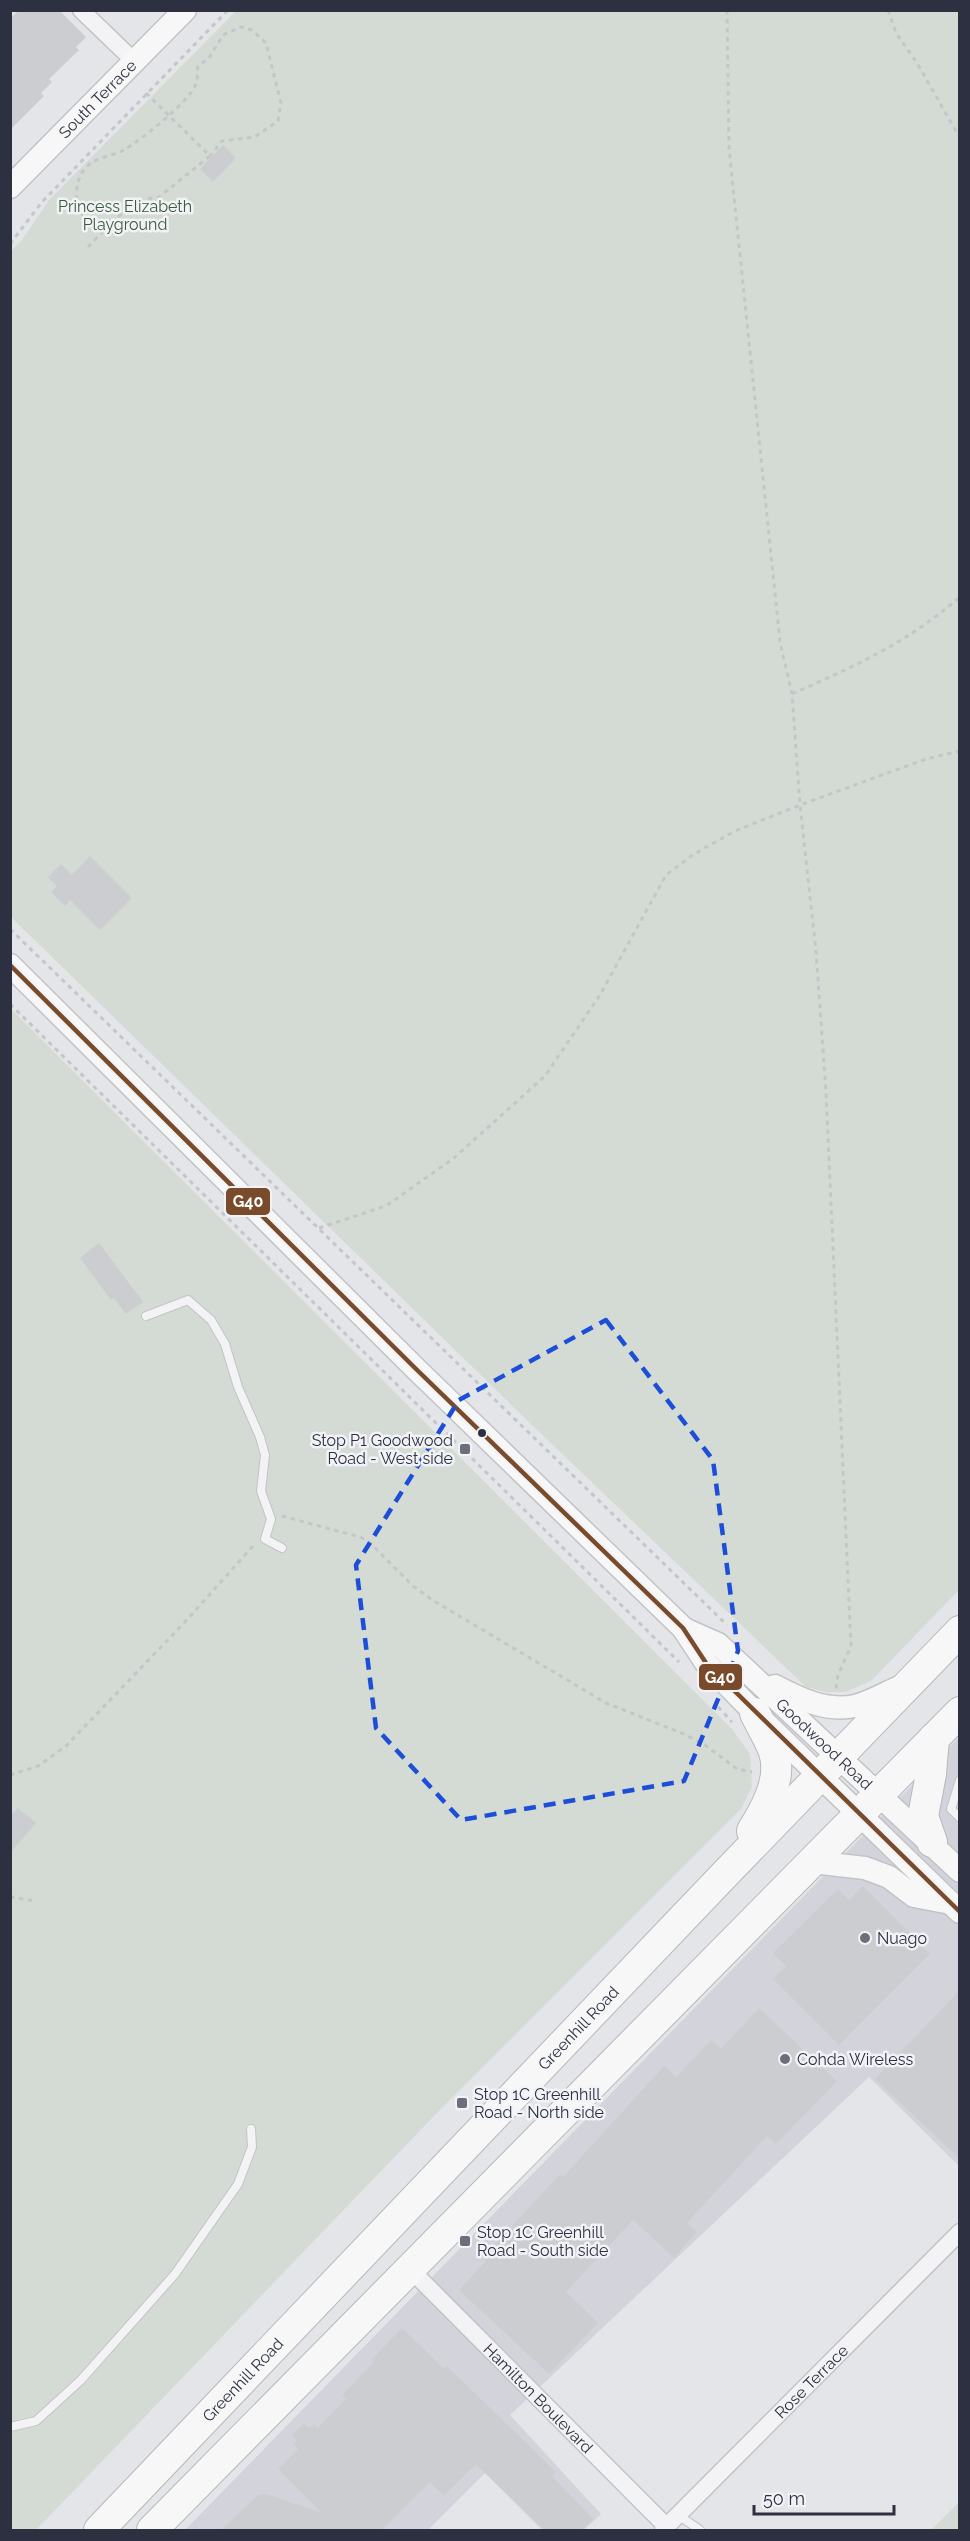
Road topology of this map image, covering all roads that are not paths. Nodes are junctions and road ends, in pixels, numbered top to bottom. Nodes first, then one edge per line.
1 (81, 10) edge
2 (185, 10) edge
3 (135, 62) junction
4 (10, 187) edge
5 (10, 965) edge
6 (146, 1316) dead end
7 (282, 1548) dead end
8 (683, 1628) junction
9 (960, 1631) edge
10 (752, 1675) junction
11 (907, 1684) junction
12 (960, 1712) edge
13 (745, 1720) junction
14 (934, 1738) junction
15 (829, 1766) junction
16 (960, 1780) edge
17 (879, 1793) junction
18 (859, 1814) junction
19 (960, 1818) edge
20 (932, 1842) junction
21 (812, 1862) junction
22 (960, 1870) edge
23 (727, 1872) junction
24 (955, 1908) edge
25 (597, 2080) junction
26 (487, 2124) junction
27 (251, 2129) dead end
28 (960, 2232) edge
29 (410, 2269) junction
30 (317, 2363) junction
31 (217, 2408) junction
32 (10, 2427) edge
33 (669, 2524) edge
34 (99, 2530) edge
35 (152, 2530) edge
36 (700, 2530) edge

1 - 3 street
2 - 3 main road, South Terrace
3 - 4 main road, South Terrace
5 - 8 main road, Goodwood Road
6 - 7 lane
8 - 10 main road, Goodwood Road
8 - 13 main road, Goodwood Road
9 - 11 highway, Greenhill Road
10 - 11 main road
10 - 15 main road, Goodwood Road
11 - 15 highway, Greenhill Road
12 - 14 highway
13 - 15 main road, Goodwood Road
13 - 23 highway
14 - 17 highway
14 - 20 highway
15 - 17 main road, Goodwood Road
15 - 18 main road, Goodwood Road
15 - 23 highway, Greenhill Road
16 - 19 lane
17 - 18 highway
17 - 20 main road, Goodwood Road
18 - 21 highway
18 - 24 main road, Goodwood Road
20 - 22 main road, Goodwood Road
21 - 24 main road
21 - 25 highway
23 - 26 highway, Greenhill Road
25 - 26 highway
25 - 29 highway
26 - 31 highway, Greenhill Road
27 - 32 lane
28 - 33 street, Rose Terrace
29 - 30 highway
29 - 33 street, Hamilton Boulevard
30 - 31 highway
30 - 35 highway
31 - 34 highway, Greenhill Road
33 - 36 lane, Hamilton Boulevard

